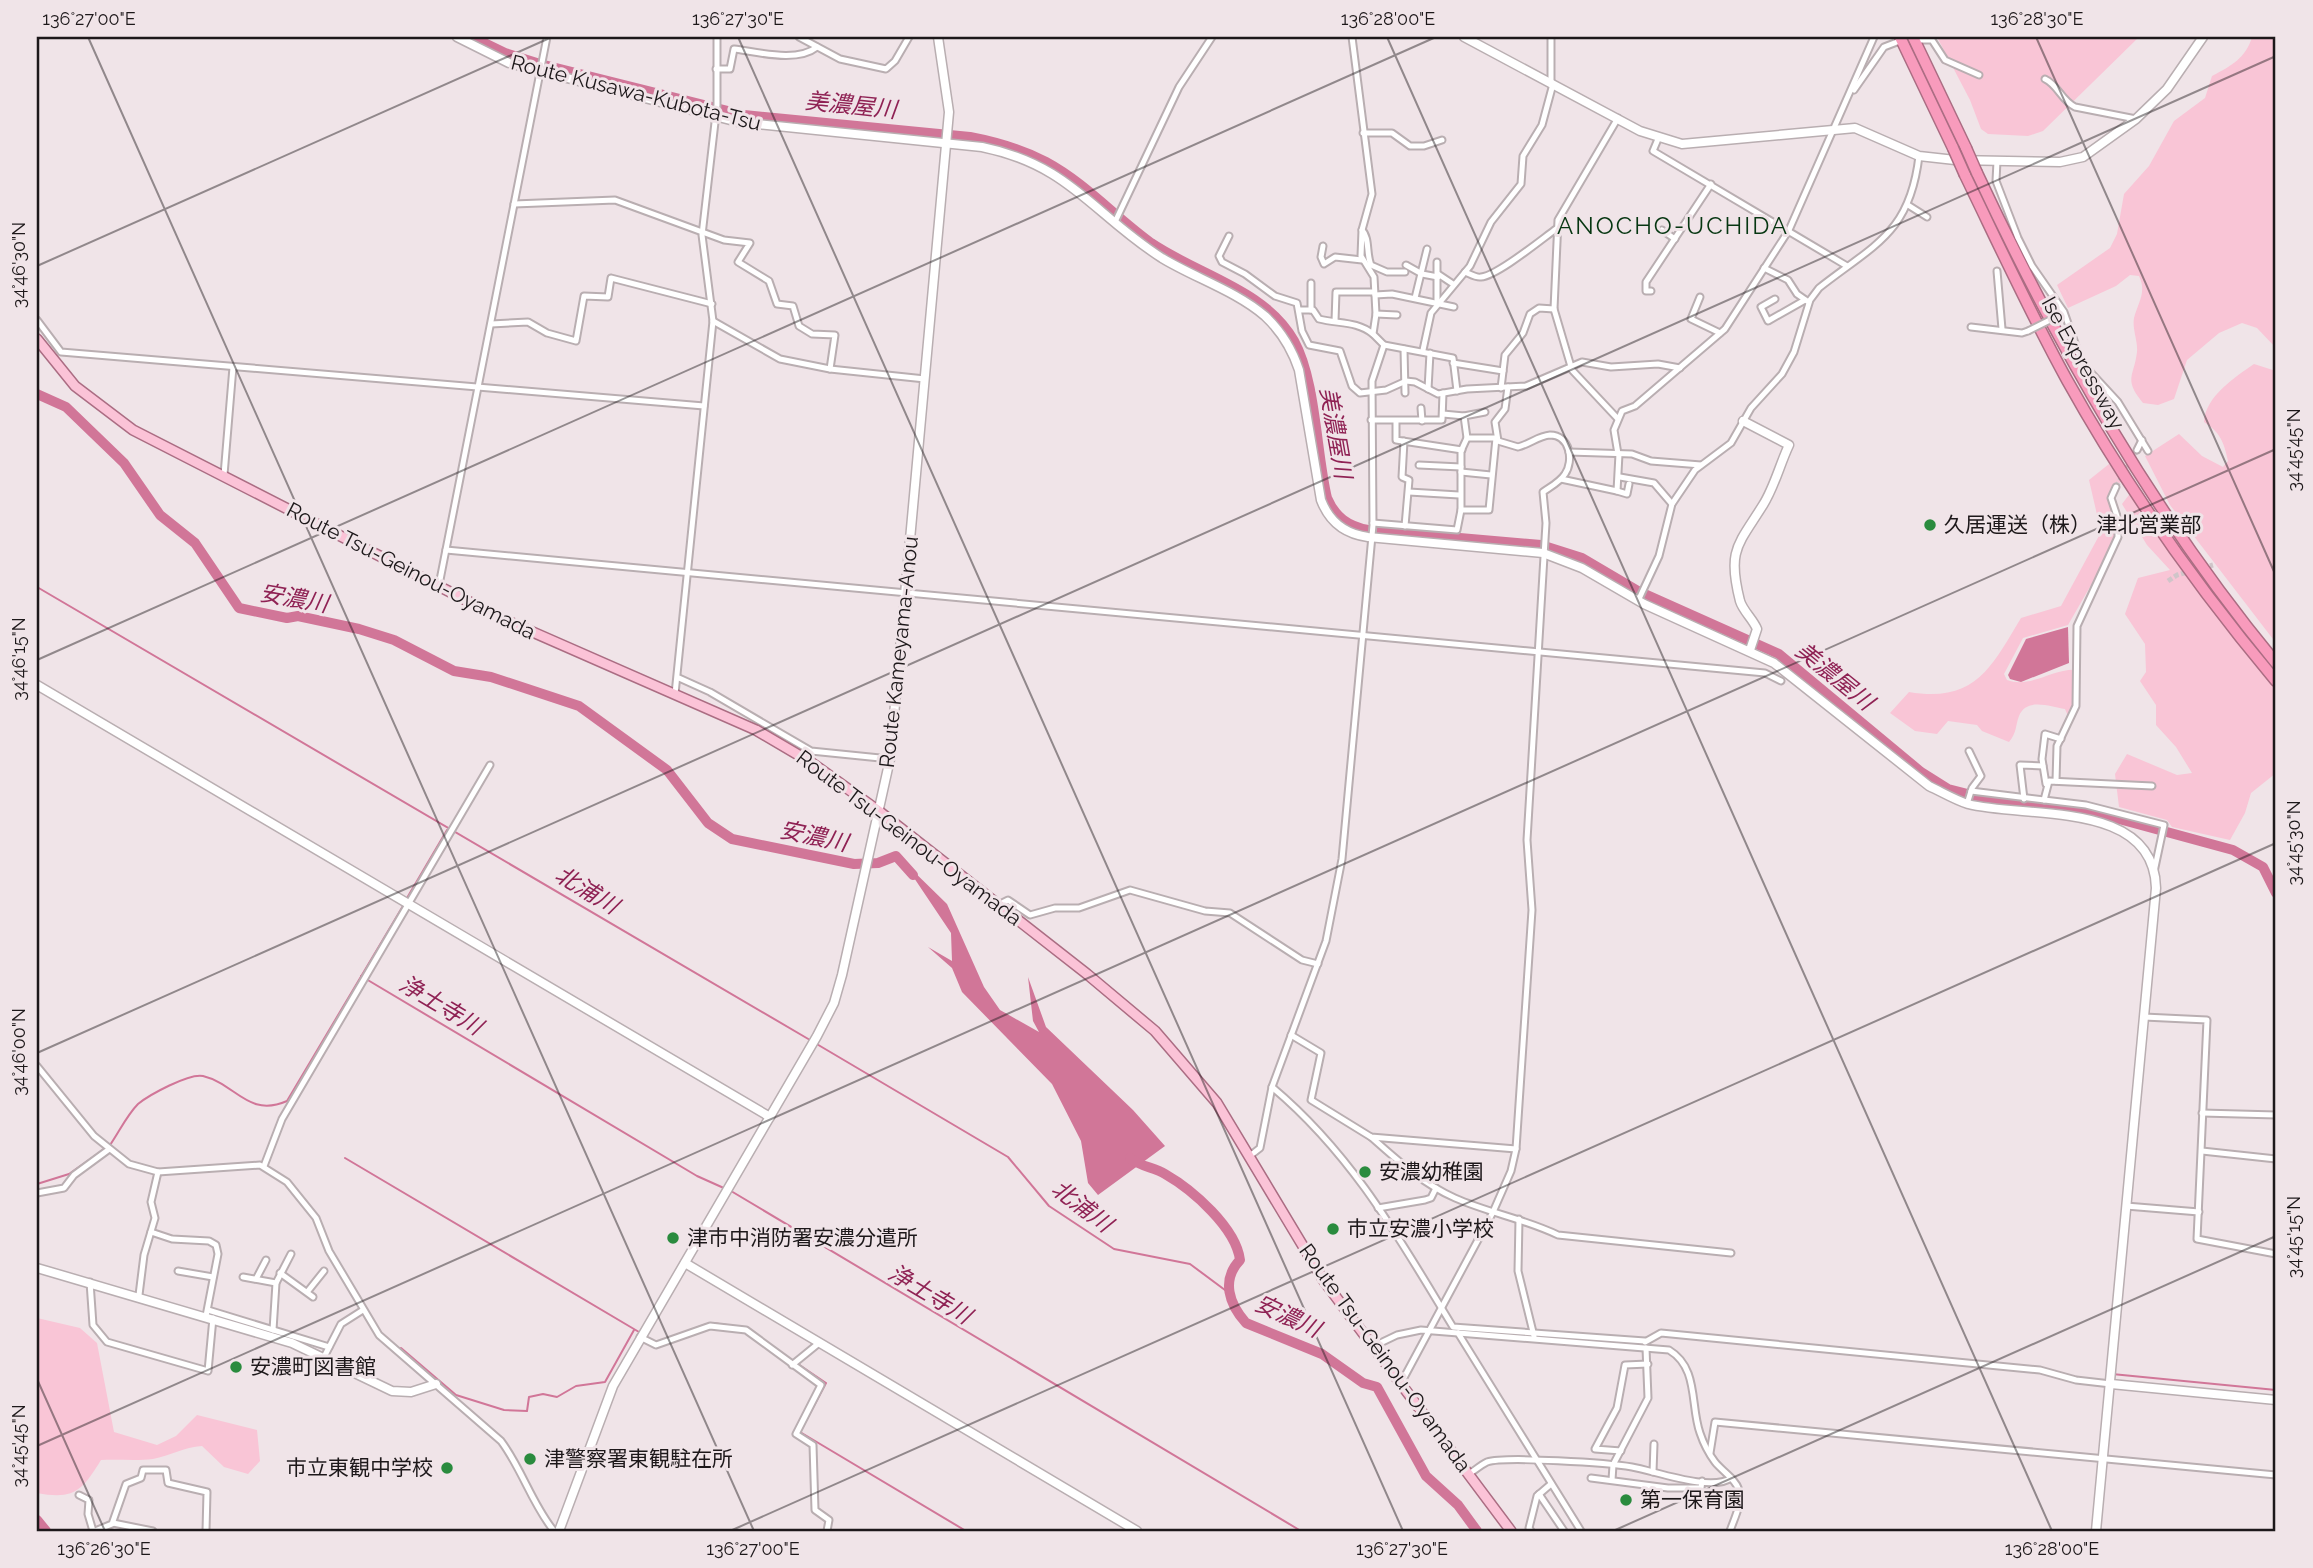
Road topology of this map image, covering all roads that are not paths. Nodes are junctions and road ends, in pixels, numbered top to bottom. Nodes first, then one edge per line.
1 (457, 37) edge
2 (547, 37) edge
3 (717, 37) edge
4 (799, 37) edge
5 (909, 37) edge
6 (938, 37) edge
7 (1212, 37) edge
8 (1352, 37) edge
9 (1464, 37) edge
10 (1551, 37) edge
11 (1874, 37) edge
12 (2203, 37) edge
13 (1917, 38) edge
14 (1899, 40) edge
15 (817, 47) junction
16 (716, 69) junction
17 (541, 70) junction
18 (1979, 75) dead end
19 (2045, 79) dead end
20 (1552, 83) junction
21 (1852, 92) junction
22 (716, 116) junction
23 (1618, 118) junction
24 (2136, 119) junction
25 (1835, 128) junction
26 (1363, 133) junction
27 (1658, 139) junction
28 (1442, 140) dead end
29 (947, 141) junction
30 (1919, 156) junction
31 (1997, 161) junction
32 (1711, 184) junction
33 (514, 204) junction
34 (1908, 205) junction
35 (1927, 217) dead end
36 (1115, 221) junction
37 (1556, 229) junction
38 (1362, 230) junction
39 (1662, 230) dead end
40 (1789, 230) junction
41 (704, 231) junction
42 (1229, 236) dead end
43 (1675, 239) junction
44 (1323, 246) dead end
45 (1427, 249) dead end
46 (1362, 260) junction
47 (1437, 262) dead end
48 (1406, 265) dead end
49 (1847, 266) junction
50 (1764, 268) junction
51 (1997, 271) dead end
52 (1405, 272) dead end
53 (1465, 272) junction
54 (1422, 274) junction
55 (1438, 275) junction
56 (1311, 283) dead end
57 (1453, 285) junction
58 (1651, 291) dead end
59 (1375, 294) junction
60 (1700, 297) dead end
61 (1415, 298) junction
62 (1774, 299) dead end
63 (1807, 301) junction
64 (1438, 302) junction
65 (712, 304) junction
66 (1454, 307) dead end
67 (1554, 309) junction
68 (1299, 310) junction
69 (1311, 310) junction
70 (1376, 314) junction
71 (2061, 314) junction
72 (1397, 315) dead end
73 (37, 320) edge
74 (713, 321) junction
75 (1335, 321) junction
76 (491, 324) junction
77 (1971, 327) dead end
78 (2002, 330) junction
79 (1720, 333) junction
80 (1373, 334) junction
81 (37, 339) edge
82 (1403, 340) dead end
83 (1384, 345) junction
84 (1403, 349) junction
85 (1426, 352) junction
86 (1454, 363) junction
87 (1570, 365) junction
88 (233, 367) junction
89 (1680, 368) junction
90 (830, 369) junction
91 (1503, 371) junction
92 (926, 379) junction
93 (1406, 381) junction
94 (1508, 387) junction
95 (1501, 388) junction
96 (1428, 389) junction
97 (478, 390) junction
98 (1457, 391) junction
99 (1405, 393) dead end
100 (1372, 394) junction
101 (1443, 394) junction
102 (704, 406) junction
103 (1421, 408) dead end
104 (1485, 412) dead end
105 (1443, 414) junction
106 (1464, 416) junction
107 (1371, 419) junction
108 (1618, 419) junction
109 (1396, 421) junction
110 (1422, 421) junction
111 (1743, 421) junction
112 (1467, 438) junction
113 (1496, 438) junction
114 (2142, 440) junction
115 (1404, 441) junction
116 (1462, 450) junction
117 (2137, 450) tunnel mouth
118 (2148, 451) dead end
119 (1569, 452) junction
120 (1618, 454) junction
121 (1419, 465) dead end
122 (1701, 465) junction
123 (1461, 470) junction
124 (223, 475) junction
125 (1491, 475) junction
126 (1620, 477) junction
127 (1561, 479) junction
128 (1629, 484) dead end
129 (2116, 487) tunnel mouth
130 (1617, 491) junction
131 (1409, 492) junction
132 (1459, 495) junction
133 (1672, 504) junction
134 (1461, 510) junction
135 (1373, 524) junction
136 (1405, 526) junction
137 (1372, 536) junction
138 (446, 551) junction
139 (1543, 551) junction
140 (689, 573) junction
141 (439, 585) junction
142 (906, 593) junction
143 (1639, 599) junction
144 (1363, 636) junction
145 (1751, 648) junction
146 (1539, 652) junction
147 (2276, 663) edge
148 (1785, 670) junction
149 (679, 678) junction
150 (2276, 681) edge
151 (37, 685) edge
152 (675, 694) junction
153 (2061, 738) junction
154 (1969, 751) dead end
155 (890, 759) junction
156 (490, 765) dead end
157 (2043, 766) junction
158 (2056, 781) junction
159 (2046, 785) junction
160 (2152, 786) dead end
161 (1971, 791) junction
162 (2024, 799) junction
163 (2044, 800) junction
164 (1968, 802) junction
165 (880, 812) junction
166 (2154, 872) junction
167 (406, 903) junction
168 (1000, 904) junction
169 (1318, 964) junction
170 (2144, 1017) junction
171 (1291, 1035) junction
172 (37, 1066) edge
173 (1272, 1087) junction
174 (2202, 1113) junction
175 (2276, 1115) edge
176 (770, 1117) junction
177 (1371, 1137) junction
178 (106, 1148) junction
179 (1516, 1149) junction
180 (2202, 1151) junction
181 (1251, 1156) junction
182 (2276, 1159) edge
183 (264, 1166) junction
184 (158, 1172) junction
185 (1436, 1188) junction
186 (37, 1193) edge
187 (2126, 1206) junction
188 (1378, 1208) junction
189 (1493, 1212) junction
190 (2199, 1212) junction
191 (1519, 1219) junction
192 (151, 1232) junction
193 (1731, 1253) dead end
194 (291, 1254) dead end
195 (2276, 1254) edge
196 (266, 1260) dead end
197 (685, 1263) junction
198 (37, 1268) edge
199 (178, 1271) dead end
200 (324, 1271) dead end
201 (280, 1273) junction
202 (213, 1277) junction
203 (243, 1277) dead end
204 (256, 1279) junction
205 (90, 1282) junction
206 (276, 1283) junction
207 (308, 1291) junction
208 (139, 1295) junction
209 (313, 1297) dead end
210 (1441, 1308) junction
211 (363, 1310) junction
212 (209, 1315) junction
213 (273, 1330) junction
214 (1429, 1331) junction
215 (1456, 1331) junction
216 (642, 1334) junction
217 (1534, 1337) junction
218 (819, 1342) junction
219 (1645, 1345) junction
220 (1373, 1347) junction
221 (329, 1348) junction
222 (323, 1359) junction
223 (1648, 1364) junction
224 (792, 1365) junction
225 (436, 1384) junction
226 (2111, 1384) junction
227 (1400, 1385) junction
228 (2276, 1400) edge
229 (1697, 1422) junction
230 (1714, 1424) junction
231 (1654, 1444) dead end
232 (1620, 1451) junction
233 (1710, 1453) junction
234 (2102, 1460) junction
235 (1539, 1462) junction
236 (1613, 1465) junction
237 (1653, 1472) junction
238 (1469, 1474) junction
239 (2276, 1475) edge
240 (1669, 1476) junction
241 (1591, 1478) dead end
242 (1731, 1478) junction
243 (1612, 1480) junction
244 (1702, 1481) junction
245 (1551, 1484) junction
246 (1668, 1488) junction
247 (79, 1494) dead end
248 (1539, 1494) junction
249 (113, 1523) junction
250 (1576, 1523) junction
251 (94, 1531) edge
252 (153, 1531) edge
253 (206, 1531) edge
254 (556, 1531) edge
255 (827, 1531) edge
256 (1137, 1531) edge
257 (1511, 1531) edge
258 (1531, 1531) edge
259 (1564, 1531) edge
260 (1581, 1531) edge
261 (1730, 1531) edge
262 (2096, 1531) edge

1 - 17 street, Route Kusawa-Kubota-Tsu
2 - 17 street
3 - 16 street
4 - 15 street
5 - 15 street
6 - 29 street, Route Kameyama-Anou
7 - 36 street
8 - 26 street
9 - 20 street
10 - 20 street
11 - 21 street
12 - 24 street
13 - 18 street
13 - 147 highway, Ise Expressway, bridge
14 - 21 street
14 - 150 highway, Ise Expressway, bridge
15 - 16 street
16 - 22 street
17 - 22 street, Route Kusawa-Kubota-Tsu
17 - 33 street
19 - 24 street
20 - 23 street
20 - 53 street
21 - 25 street
22 - 29 street, Route Kusawa-Kubota-Tsu
22 - 41 street
23 - 27 street
23 - 37 street
24 - 31 street
25 - 27 street
25 - 30 street
25 - 40 street
26 - 28 street
26 - 38 street
27 - 32 street
29 - 36 street, Route Kusawa-Kubota-Tsu
29 - 92 street, Route Kameyama-Anou
30 - 31 street
30 - 34 street
31 - 71 street
32 - 40 street
32 - 43 street
33 - 41 street
33 - 76 street
34 - 35 street
34 - 49 street
36 - 137 street, Route Kusawa-Kubota-Tsu
37 - 53 street
37 - 67 street
38 - 46 street
38 - 52 street
39 - 43 street
40 - 49 street
40 - 50 street
41 - 65 street
41 - 90 street
42 - 68 street
43 - 58 street
44 - 46 street
45 - 54 street
46 - 59 street
47 - 55 street
48 - 54 street
49 - 63 street
50 - 63 street
50 - 79 street
51 - 78 street
53 - 57 street
54 - 55 street
54 - 61 street
55 - 57 street
55 - 64 street
56 - 69 street
57 - 64 street
59 - 61 street
59 - 70 street
59 - 75 street
60 - 79 street
61 - 64 street
62 - 63 street
63 - 111 street
64 - 66 street
64 - 85 street
65 - 74 street
65 - 76 street
67 - 87 street
67 - 91 street
68 - 69 street
68 - 100 street
69 - 75 street
70 - 72 street
70 - 80 street
71 - 78 street, bridge
71 - 114 street
73 - 88 street
74 - 90 street
74 - 102 street
75 - 80 street
76 - 97 street
77 - 78 street
79 - 89 street
80 - 83 street
81 - 124 main road, Route Tsu-Geinou-Oyamada
82 - 84 street
83 - 84 street
83 - 100 street
84 - 85 street
84 - 93 street
85 - 86 street
85 - 96 street
86 - 91 street
86 - 98 street
87 - 89 street
87 - 94 street
87 - 108 street
88 - 97 street
88 - 124 street
89 - 108 street
90 - 92 street
91 - 95 street
92 - 142 street, Route Kameyama-Anou
93 - 96 street
93 - 99 street
93 - 100 street
94 - 95 street
94 - 113 street
95 - 98 street
96 - 101 street
97 - 102 street
97 - 138 street
98 - 101 street
100 - 107 street
101 - 105 street
102 - 140 street
103 - 110 street
104 - 106 street
105 - 106 street
105 - 110 street
106 - 112 street
107 - 109 street
107 - 135 street
108 - 120 street
109 - 110 street
109 - 115 street
111 - 122 street
111 - 145 street
112 - 113 street
112 - 116 street
113 - 119 street
113 - 125 street
114 - 117 street
114 - 118 street
115 - 116 street
115 - 131 street
116 - 123 street
119 - 120 street
119 - 127 street
120 - 122 street
120 - 126 street
121 - 123 street
122 - 133 street
123 - 125 street
123 - 132 street
124 - 141 main road, Route Tsu-Geinou-Oyamada
125 - 134 street
126 - 130 street
126 - 133 street
127 - 130 street
127 - 139 street
128 - 130 street
129 - 153 street
131 - 132 street
131 - 136 street
132 - 134 street
133 - 143 street
134 - 136 street
135 - 136 street
135 - 137 street
137 - 139 street, Route Kusawa-Kubota-Tsu
137 - 144 street
138 - 140 street
138 - 141 street
139 - 143 street, Route Kusawa-Kubota-Tsu
139 - 146 street
140 - 142 street
140 - 149 street
141 - 152 main road, Route Tsu-Geinou-Oyamada
142 - 144 street
142 - 155 street, Route Kameyama-Anou
143 - 145 street, Route Kusawa-Kubota-Tsu
144 - 146 street
144 - 169 street
145 - 148 street, Route Kusawa-Kubota-Tsu
146 - 148 street
146 - 179 street
148 - 164 street, Route Kusawa-Kubota-Tsu
149 - 152 street
149 - 155 street
151 - 167 street
152 - 165 main road, Route Tsu-Geinou-Oyamada
153 - 157 street
153 - 158 street
154 - 161 street
155 - 165 street, Route Kameyama-Anou
156 - 167 street
157 - 159 street
157 - 162 street
158 - 159 street
158 - 160 street
159 - 163 street
161 - 162 street
161 - 164 street
162 - 163 street
163 - 166 street
164 - 166 street, Route Kusawa-Kubota-Tsu
165 - 168 main road, Route Tsu-Geinou-Oyamada
165 - 176 street, Route Kameyama-Anou
166 - 170 street
167 - 176 street
167 - 183 street
168 - 169 street
168 - 181 main road, Route Tsu-Geinou-Oyamada
169 - 171 street
170 - 174 street
170 - 187 street
171 - 173 street
171 - 177 street
172 - 178 street
173 - 181 street
173 - 188 street
174 - 175 street
174 - 180 street
176 - 197 street, Route Kameyama-Anou
177 - 179 street
177 - 185 street
178 - 184 street
178 - 186 street
179 - 189 street
180 - 182 street
180 - 190 street
181 - 220 main road, Route Tsu-Geinou-Oyamada
183 - 184 street
183 - 211 street
184 - 192 street
185 - 188 street
185 - 189 street
187 - 190 street
187 - 226 street
188 - 210 street
189 - 191 street
189 - 210 street
190 - 195 street
191 - 193 street
191 - 217 street
192 - 202 street
192 - 208 street
194 - 201 street
196 - 204 street
197 - 216 street, Route Kameyama-Anou
197 - 218 street
198 - 205 street
199 - 202 street
200 - 207 street
201 - 206 street
201 - 207 street
202 - 212 street
203 - 204 street
204 - 206 street
205 - 208 street
205 - 212 street
206 - 213 street
207 - 209 street
208 - 212 street
210 - 214 street
210 - 215 street
211 - 221 street
211 - 225 street
212 - 213 street
212 - 222 street
213 - 221 street
214 - 215 street
214 - 220 street
214 - 227 street
215 - 217 street
215 - 235 street
216 - 224 street
216 - 254 street, Route Kameyama-Anou
217 - 219 street
218 - 224 street
218 - 256 street
219 - 223 street
219 - 226 street
219 - 229 street
220 - 227 main road, Route Tsu-Geinou-Oyamada
221 - 222 street
222 - 225 street
223 - 232 street
223 - 232 street
224 - 255 street
225 - 254 street
226 - 228 street
226 - 234 street
227 - 238 main road, Route Tsu-Geinou-Oyamada
229 - 230 street
229 - 233 street
230 - 233 street
230 - 234 street
231 - 237 street
232 - 236 street
233 - 242 street
234 - 239 street
234 - 262 street
235 - 236 street
235 - 238 street
235 - 245 street
236 - 237 street
236 - 243 street
237 - 240 street
238 - 257 main road, Route Tsu-Geinou-Oyamada
240 - 244 street
240 - 246 street
241 - 243 street
242 - 244 street
242 - 261 street
243 - 246 street
244 - 246 street
245 - 248 street
245 - 250 street
247 - 251 street
248 - 258 street
248 - 259 street
249 - 251 street
249 - 252 street
249 - 253 street
250 - 259 street
250 - 260 street

